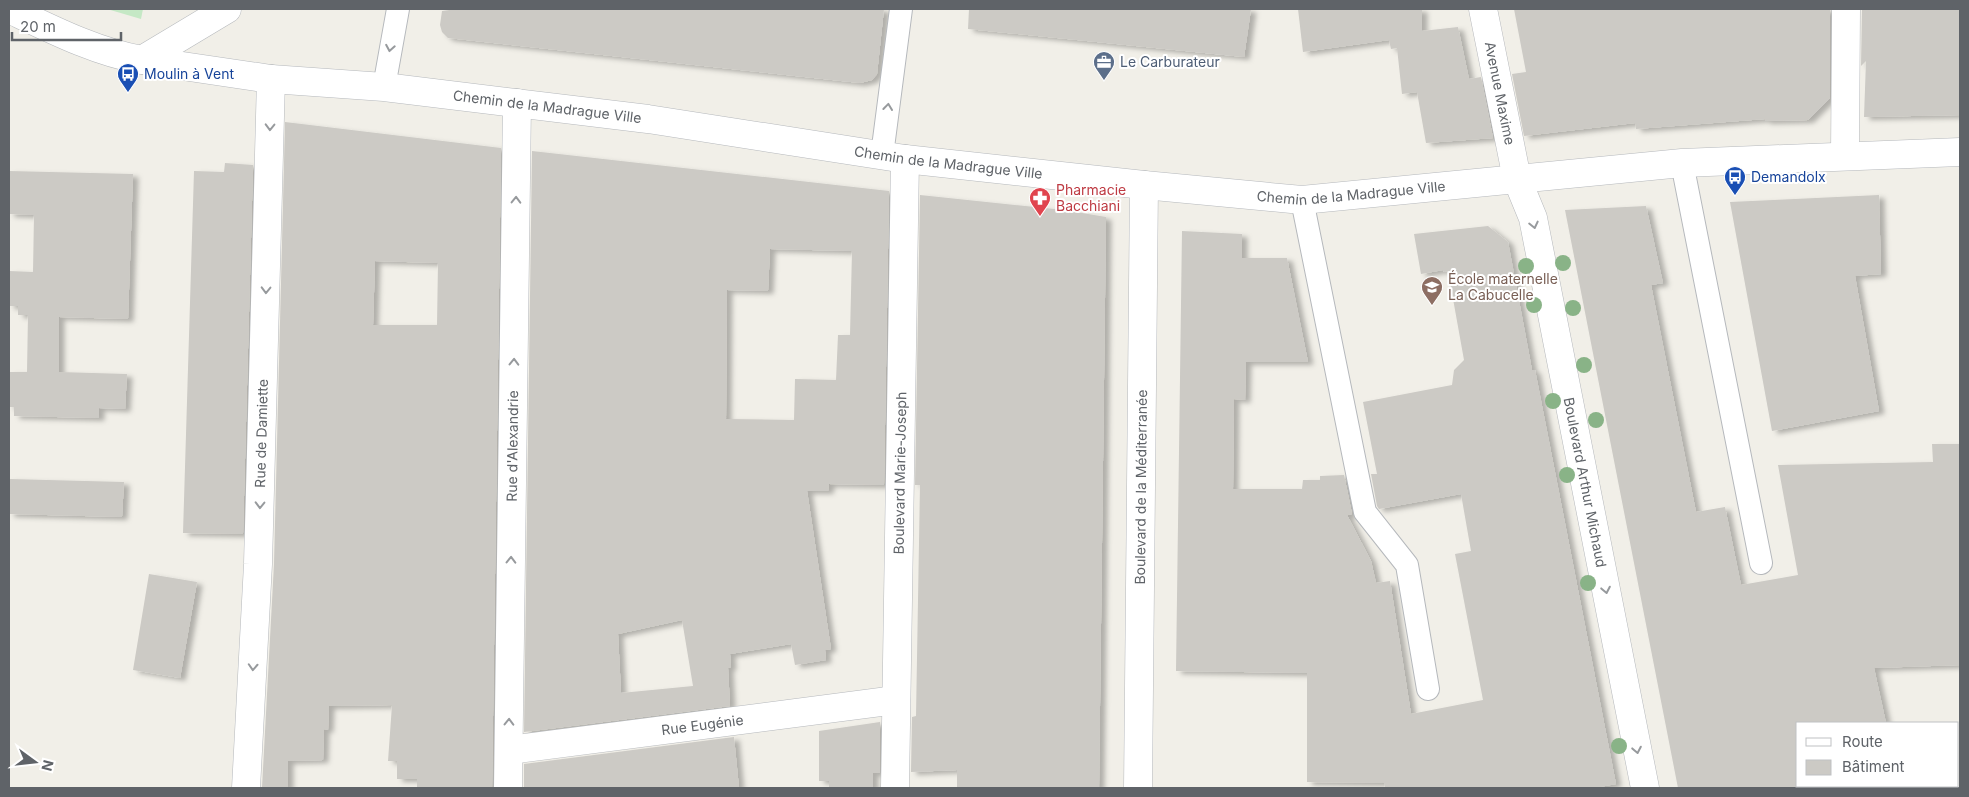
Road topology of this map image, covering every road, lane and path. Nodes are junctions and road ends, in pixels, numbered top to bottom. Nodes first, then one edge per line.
1 (10, 9) edge
2 (227, 9) edge
3 (398, 9) edge
4 (901, 9) edge
5 (1483, 9) edge
6 (1846, 9) edge
7 (142, 60) junction
8 (271, 79) junction
9 (384, 87) junction
10 (517, 103) junction
11 (1960, 152) edge
12 (1845, 156) junction
13 (893, 157) junction
14 (1682, 163) junction
15 (1517, 179) junction
16 (1144, 185) junction
17 (1302, 200) junction
18 (1760, 563) dead end
19 (1428, 689) dead end
20 (896, 700) junction
21 (509, 750) junction
22 (246, 788) edge
23 (508, 788) edge
24 (894, 788) edge
25 (1138, 788) edge
26 (1645, 788) edge

1 - 7 street, Chemin de la Madrague Ville
2 - 7 street
3 -> 9 lane
13 -> 4 lane
5 - 15 street, Avenue Maxime
6 - 12 street
7 - 8 street, Chemin de la Madrague Ville
8 - 9 street, Chemin de la Madrague Ville
8 -> 22 street, Rue de Damiette
9 - 10 street, Chemin de la Madrague Ville
10 - 13 street, Chemin de la Madrague Ville
21 -> 10 street, Rue d'Alexandrie
11 - 12 street, Chemin de la Madrague Ville
12 - 14 street, Chemin de la Madrague Ville
13 - 16 street, Chemin de la Madrague Ville
13 - 20 street, Boulevard Marie-Joseph
14 - 15 street, Chemin de la Madrague Ville
14 - 18 lane
15 - 17 street, Chemin de la Madrague Ville
15 -> 26 street, Boulevard Arthur Michaud
16 - 17 street, Chemin de la Madrague Ville
16 - 25 street, Boulevard de la Méditerranée
17 - 19 lane
20 - 21 street, Rue Eugénie
20 - 24 street, Boulevard Marie-Joseph
21 - 23 street, Rue d'Alexandrie

